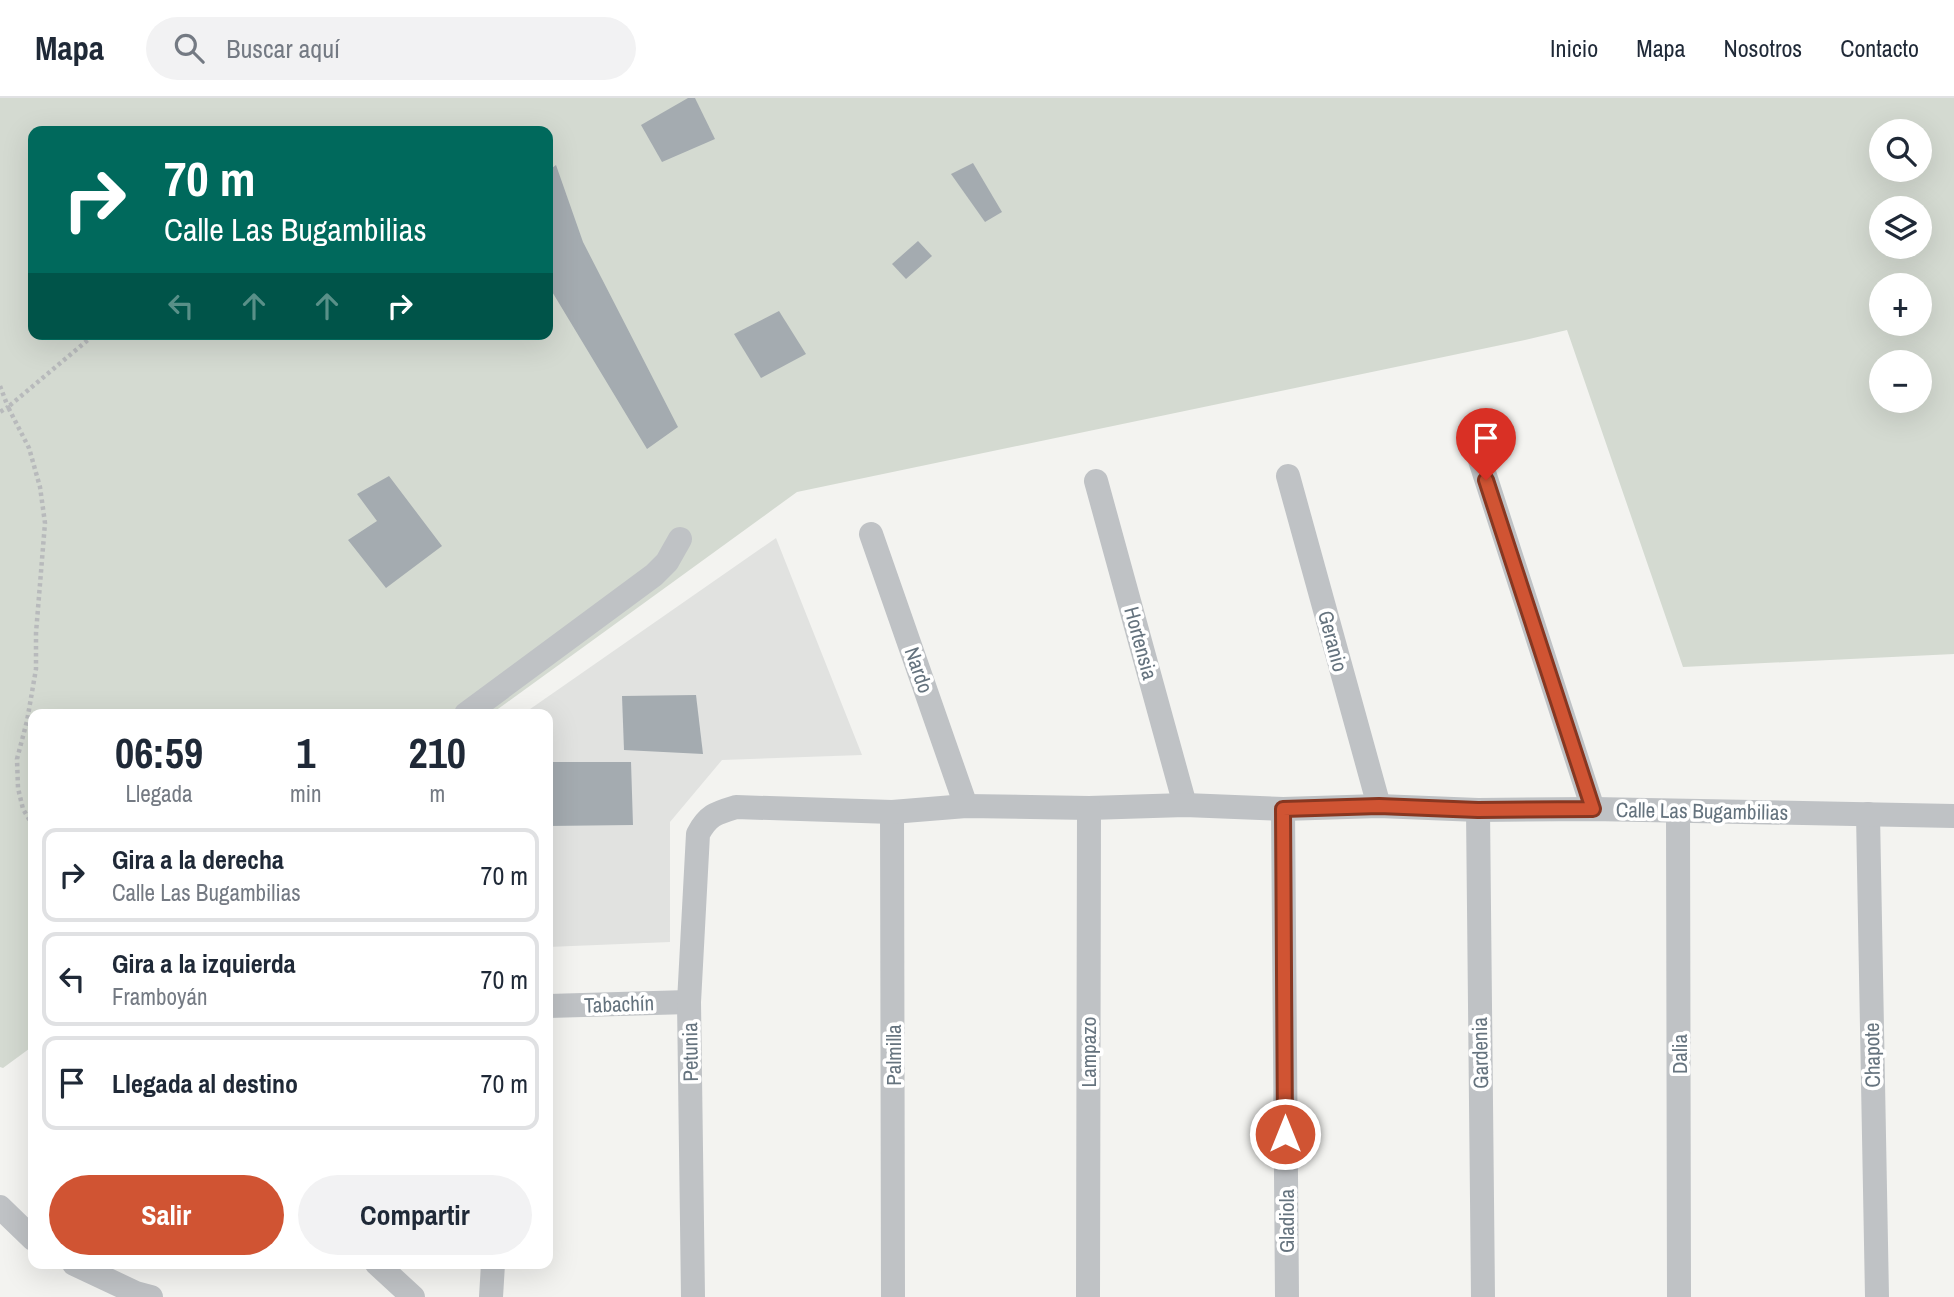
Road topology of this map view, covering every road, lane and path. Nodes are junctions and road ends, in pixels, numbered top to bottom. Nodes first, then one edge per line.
1 (88, 340) edge
2 (0, 386) edge
3 (8, 407) junction
4 (0, 412) edge
5 (1478, 454) dead end
6 (1288, 476) dead end
7 (1096, 481) dead end
8 (872, 534) dead end
9 (680, 539) dead end
10 (29, 709) edge
11 (473, 709) edge
12 (28, 715) edge
13 (1185, 805) junction
14 (966, 806) junction
15 (1379, 806) junction
16 (1088, 808) junction
17 (1283, 809) junction
18 (1593, 809) junction
19 (1478, 810) junction
20 (1678, 811) junction
21 (892, 812) junction
22 (715, 813) joint
23 (1868, 814) junction
24 (1954, 816) edge
25 (28, 818) edge
26 (690, 1002) junction
27 (553, 1006) edge
28 (0, 1207) edge
29 (28, 1234) edge
30 (85, 1269) edge
31 (382, 1269) edge
32 (493, 1269) edge
33 (151, 1297) edge
34 (413, 1297) edge
35 (491, 1297) edge
36 (693, 1297) edge
37 (893, 1297) edge
38 (1088, 1297) edge
39 (1287, 1297) edge
40 (1483, 1297) edge
41 (1679, 1297) edge
42 (1877, 1297) edge

1 - 3 path
2 - 3 path
3 - 4 path
3 - 10 path
5 - 18 street
6 - 15 street, Geranio
7 - 13 street, Hortensia
8 - 14 street, Nardo
9 - 11 street
12 - 25 path
13 - 16 street, Calle Las Bugambilias
13 - 17 street, Calle Las Bugambilias
14 - 16 street, Calle Las Bugambilias
14 - 21 street, Calle Las Bugambilias
15 - 17 street, Calle Las Bugambilias
15 - 19 street, Calle Las Bugambilias
16 - 38 street, Lampazo
17 - 39 street, Gladiola
18 - 19 street, Calle Las Bugambilias
18 - 20 street, Calle Las Bugambilias
19 - 40 street, Gardenia
20 - 23 street, Calle Las Bugambilias
20 - 41 street, Dalia
21 - 22 street, Calle Las Bugambilias
21 - 37 street, Palmilla
22 - 26 street, Petunia
23 - 24 street, Calle Las Bugambilias
23 - 42 street, Chapote
26 - 27 street, Tabachín
26 - 36 street, Petunia
28 - 29 street
30 - 33 street
31 - 34 street
32 - 35 street

